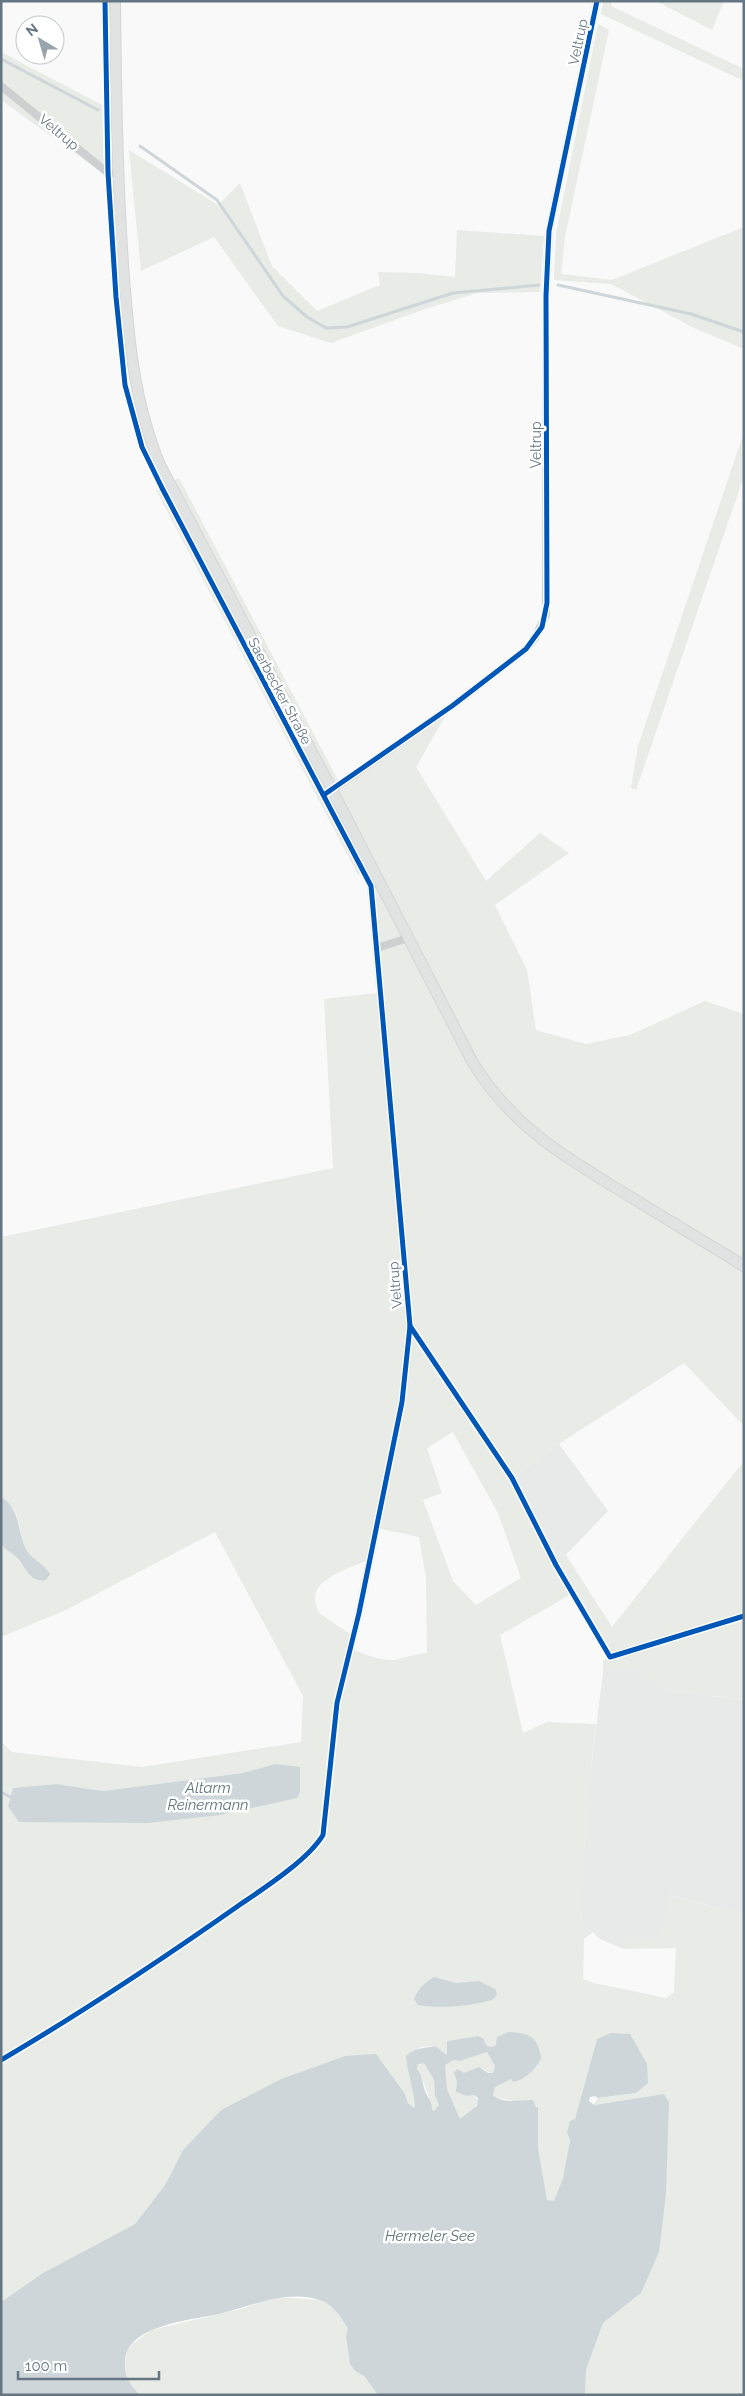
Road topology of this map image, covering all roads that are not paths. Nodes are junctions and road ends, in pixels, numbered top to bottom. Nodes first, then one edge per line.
1 (114, 1) edge
2 (597, 1) edge
3 (1, 86) edge
4 (118, 173) junction
5 (332, 790) junction
6 (380, 881) junction
7 (408, 938) junction
8 (377, 948) junction
9 (744, 1266) edge
10 (342, 1678) dead end

1 - 4 main road, Saerbecker Straße
2 - 5 street, Veltrup
3 - 4 street, Veltrup
4 - 5 main road, Saerbecker Straße
5 - 6 main road, Saerbecker Straße
6 - 7 main road, Saerbecker Straße
6 - 8 street, Veltrup
7 - 8 street
7 - 9 main road, Saerbecker Straße
8 - 10 street, Veltrup

